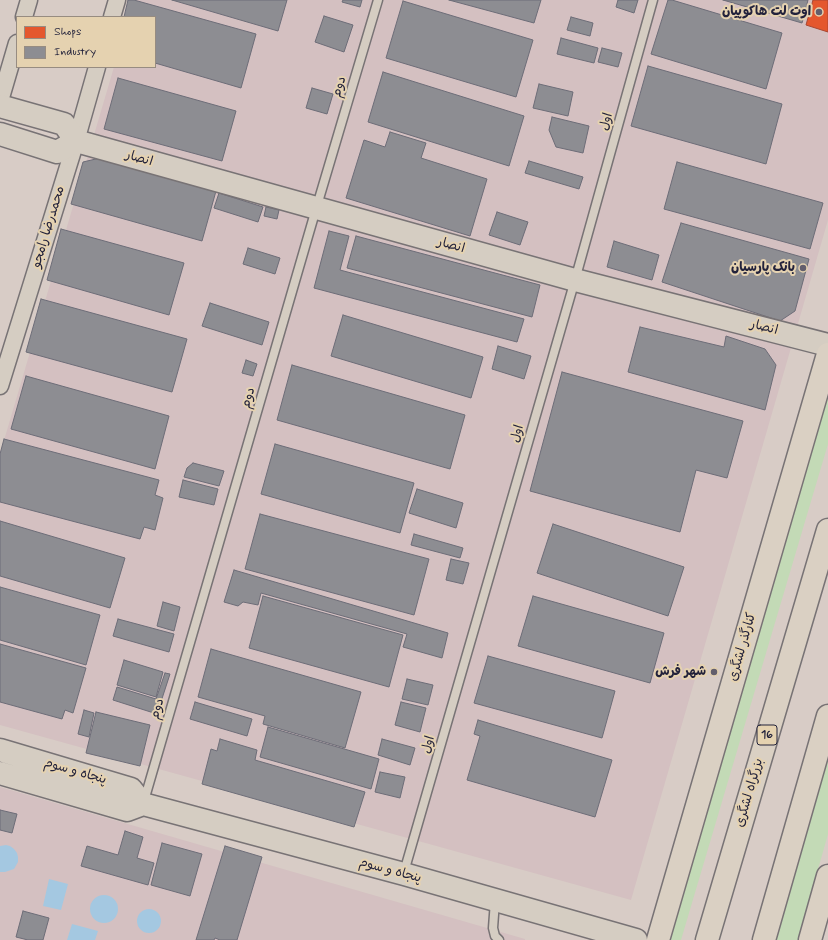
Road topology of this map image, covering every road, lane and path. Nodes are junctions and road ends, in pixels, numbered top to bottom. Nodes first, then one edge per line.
1 (29, 0) edge
2 (117, 0) edge
3 (378, 0) edge
4 (653, 0) edge
5 (24, 16) edge
6 (112, 16) edge
7 (16, 46) edge
8 (97, 68) edge
9 (0, 101) edge
10 (0, 106) edge
11 (0, 134) edge
12 (76, 141) junction
13 (316, 209) junction
14 (575, 280) junction
15 (828, 345) edge
16 (828, 354) edge
17 (0, 386) edge
18 (828, 530) edge
19 (828, 716) edge
20 (0, 750) edge
21 (0, 773) edge
22 (143, 804) junction
23 (404, 874) junction
24 (828, 876) edge
25 (496, 900) junction
26 (499, 940) edge
27 (636, 940) edge
28 (658, 940) edge
29 (706, 940) edge
30 (764, 940) edge
31 (810, 940) edge

1 - 5 street
2 - 6 street
3 - 13 lane, دوم
4 - 14 lane, اول
7 - 9 street
8 - 12 street, محمدرضا رامجو
10 - 12 street
11 - 12 street
12 - 13 street, انصار
12 - 17 street, محمدرضا رامجو
13 - 14 street, انصار
13 - 22 lane, دوم
14 - 15 street, انصار
14 - 23 lane, اول
16 - 28 main road, کنارگذر لشگری
18 - 29 main road, بزرگراه لشگری / 16
19 - 30 main road
20 - 22 street, پنجاه و سوم
21 - 22 street, پنجاه و سوم
22 - 23 street, پنجاه و سوم
23 - 25 street, پنجاه و سوم
24 - 31 main road
25 - 26 lane
25 - 27 street, پنجاه و سوم

